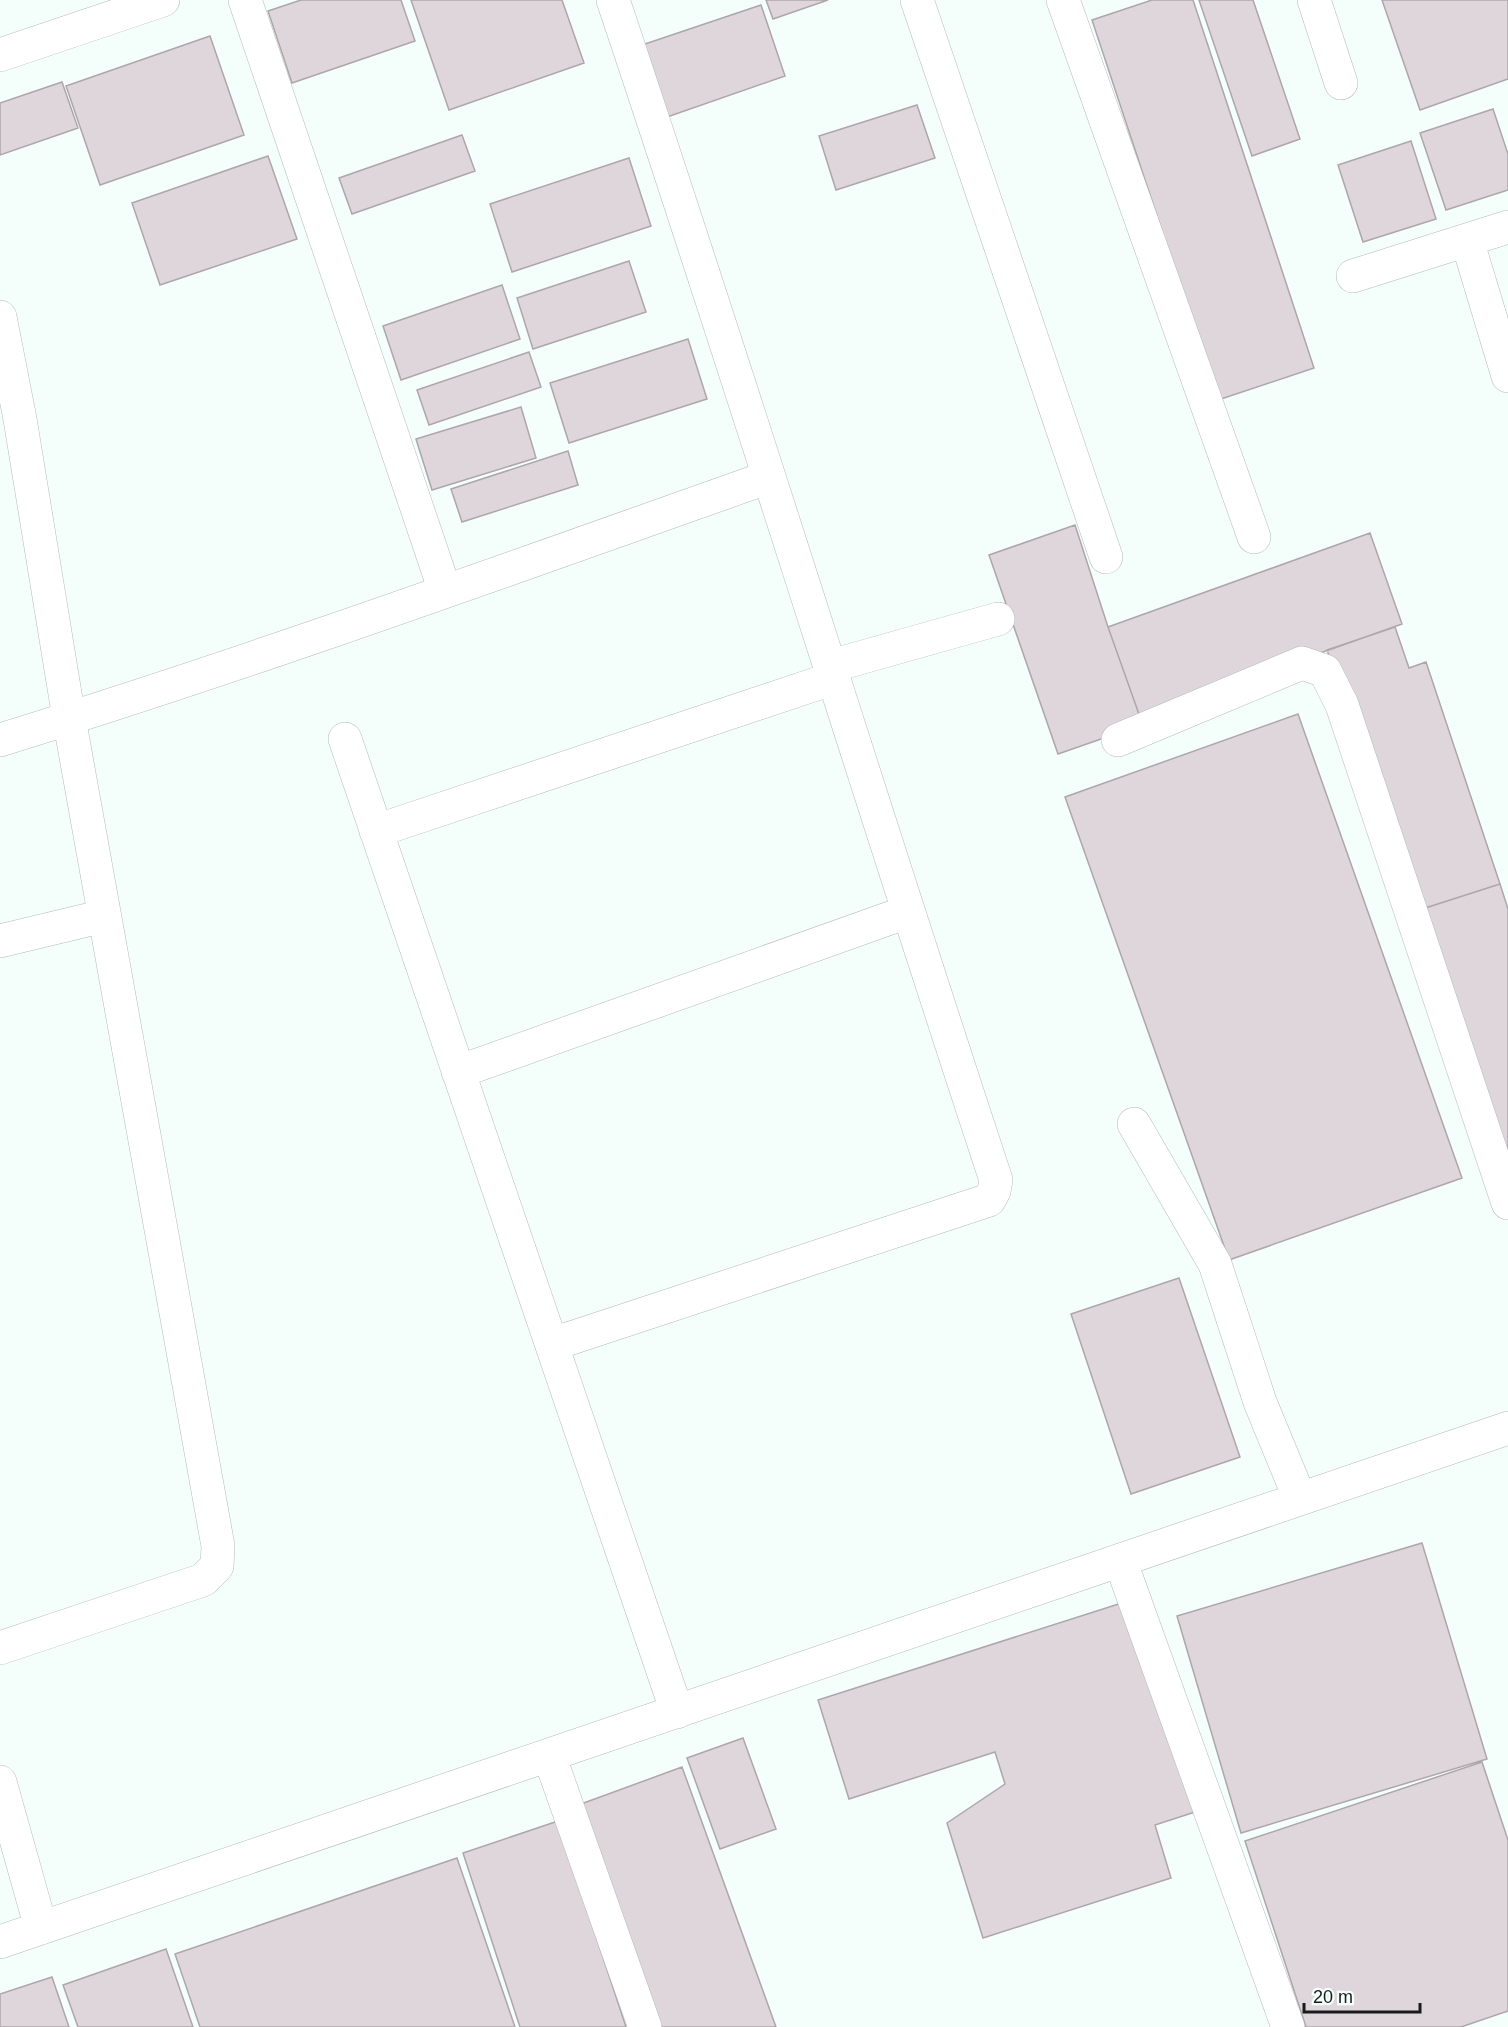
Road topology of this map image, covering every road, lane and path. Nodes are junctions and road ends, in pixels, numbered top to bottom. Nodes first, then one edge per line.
1 (163, 0) edge
2 (245, 0) edge
3 (613, 0) edge
4 (916, 0) edge
5 (1063, 0) edge
6 (1314, 0) edge
7 (0, 55) edge
8 (1341, 83) dead end
9 (1508, 227) edge
10 (1467, 240) junction
11 (1353, 276) dead end
12 (0, 317) edge
13 (1508, 376) edge
14 (769, 477) junction
15 (1254, 537) dead end
16 (1106, 557) dead end
17 (445, 591) junction
18 (998, 619) dead end
19 (832, 672) junction
20 (69, 718) junction
21 (345, 739) dead end
22 (0, 740) edge
23 (1118, 740) dead end
24 (376, 831) junction
25 (907, 912) junction
26 (104, 916) junction
27 (0, 941) edge
28 (458, 1072) junction
29 (1134, 1124) dead end
30 (1508, 1203) edge
31 (552, 1344) junction
32 (1508, 1428) edge
33 (1300, 1499) junction
34 (1120, 1560) junction
35 (0, 1648) edge
36 (677, 1712) junction
37 (549, 1755) junction
38 (0, 1782) edge
39 (40, 1928) junction
40 (0, 1942) edge
41 (645, 2027) edge
42 (1288, 2027) edge

1 - 7 street
2 - 17 street
3 - 14 street
4 - 16 street
5 - 15 street
6 - 8 street
9 - 10 street
10 - 11 street
10 - 13 street
12 - 20 street
14 - 17 street
14 - 19 street
17 - 20 street
18 - 19 street
19 - 24 street
19 - 25 street
20 - 22 street
20 - 26 street
21 - 24 street
23 - 30 street
24 - 28 street
25 - 28 street
25 - 31 street
26 - 27 street
26 - 35 street
28 - 31 street
29 - 33 street
31 - 36 street
32 - 33 street
33 - 34 street
34 - 36 street
34 - 42 street
36 - 37 street
37 - 39 street
37 - 41 street
38 - 39 street
39 - 40 street

